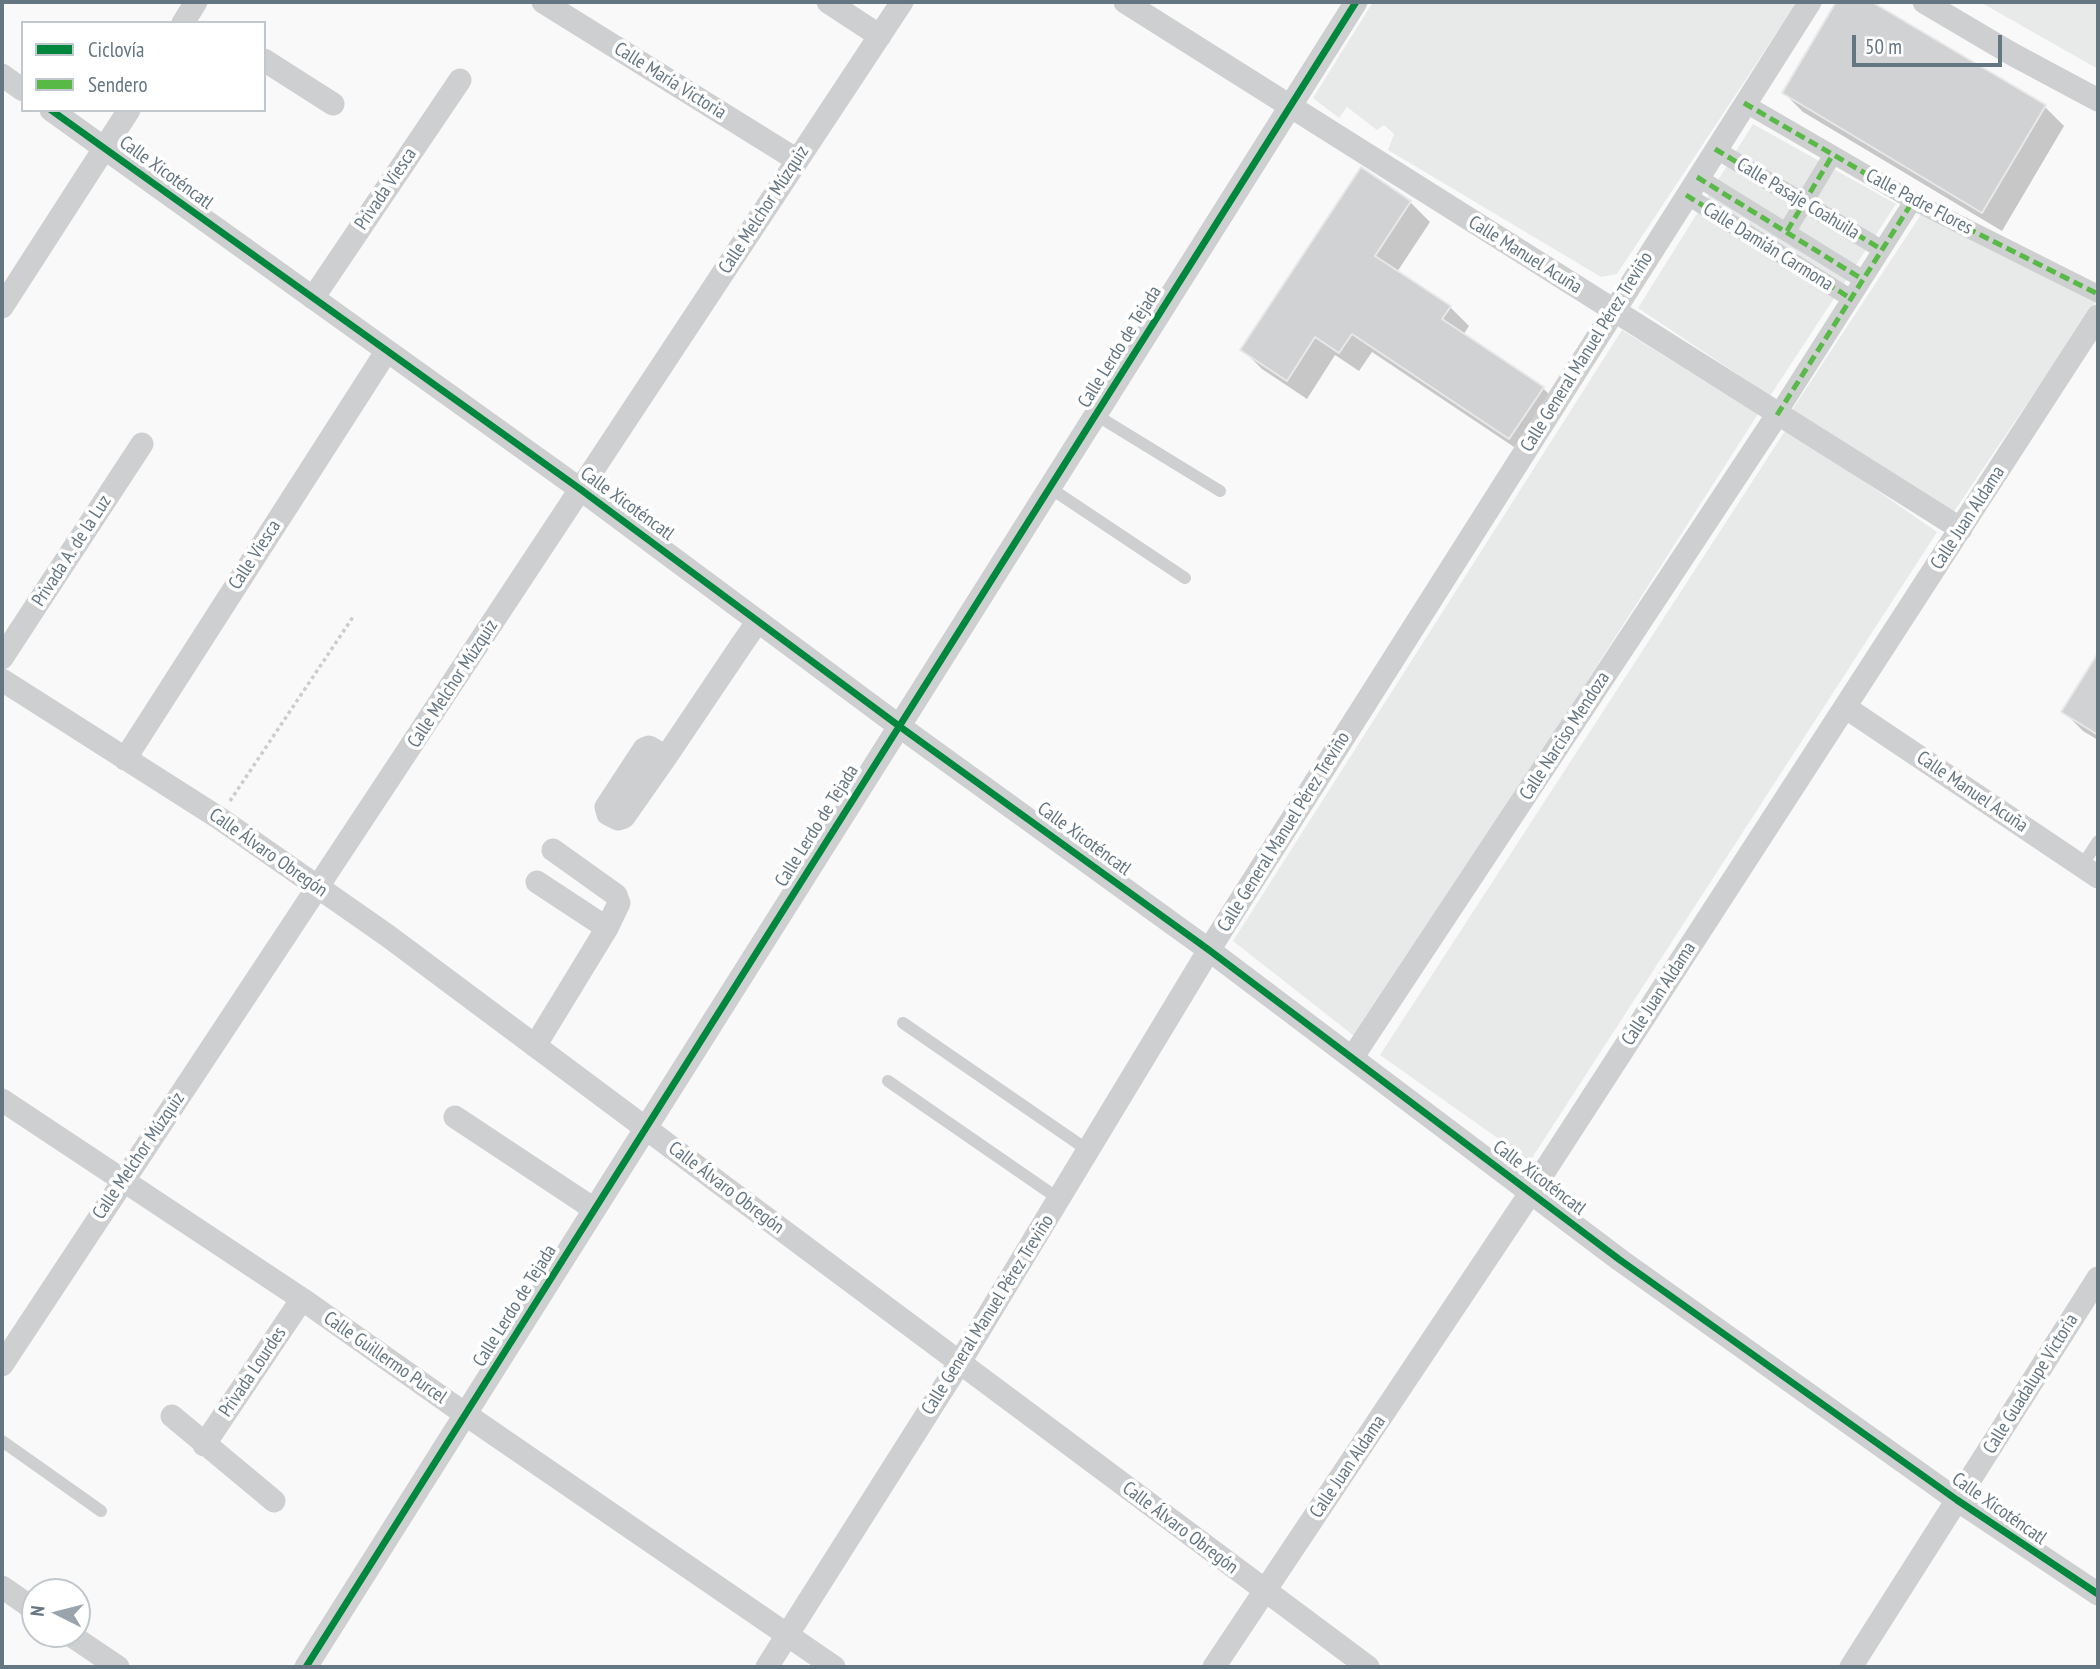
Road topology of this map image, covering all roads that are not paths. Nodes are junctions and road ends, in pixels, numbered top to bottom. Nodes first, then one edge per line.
1 (543, 2) edge
2 (828, 2) edge
3 (902, 2) edge
4 (1125, 2) edge
5 (1356, 2) edge
6 (1810, 2) edge
7 (1924, 2) edge
8 (880, 36) junction
9 (266, 61) edge
10 (2, 75) edge
11 (460, 80) dead end
12 (21, 89) edge
13 (2098, 100) edge
14 (1744, 103) junction
15 (333, 104) dead end
16 (1289, 106) junction
17 (54, 112) edge
18 (128, 112) edge
19 (105, 149) junction
20 (1715, 149) junction
21 (1832, 156) junction
22 (797, 160) junction
23 (1691, 186) junction
24 (1805, 201) junction
25 (1913, 201) junction
26 (1787, 231) junction
27 (1881, 249) junction
28 (1862, 279) junction
29 (2098, 294) edge
30 (313, 298) junction
31 (1850, 299) junction
32 (2, 307) edge
33 (1613, 311) junction
34 (2098, 316) edge
35 (386, 352) junction
36 (1096, 415) junction
37 (1777, 415) junction
38 (142, 444) dead end
39 (1050, 488) junction
40 (580, 489) junction
41 (1220, 491) dead end
42 (1961, 529) junction
43 (1185, 578) dead end
44 (758, 621) junction
45 (2, 658) edge
46 (2, 680) edge
47 (1845, 708) junction
48 (899, 726) junction
49 (666, 757) dead end
50 (125, 758) junction
51 (2098, 841) edge
52 (553, 850) dead end
53 (2090, 872) edge
54 (537, 882) dead end
55 (319, 888) junction
56 (607, 928) junction
57 (1209, 950) junction
58 (903, 1023) dead end
59 (535, 1046) junction
60 (1352, 1058) junction
61 (888, 1081) dead end
62 (2, 1100) edge
63 (455, 1117) dead end
64 (646, 1128) junction
65 (1089, 1151) junction
66 (123, 1180) junction
67 (1531, 1192) junction
68 (1059, 1199) junction
69 (594, 1209) junction
70 (2098, 1278) edge
71 (302, 1299) junction
72 (960, 1362) junction
73 (2, 1364) edge
74 (465, 1414) junction
75 (172, 1416) dead end
76 (2, 1441) edge
77 (204, 1445) junction
78 (1957, 1500) junction
79 (274, 1501) dead end
80 (101, 1511) dead end
81 (2, 1587) edge
82 (1265, 1592) junction
83 (2098, 1594) edge
84 (21, 1600) edge
85 (787, 1636) junction
86 (90, 1648) edge
87 (118, 1667) edge
88 (306, 1667) edge
89 (767, 1667) edge
90 (834, 1667) edge
91 (1214, 1667) edge
92 (1368, 1667) edge
93 (1851, 1667) edge

1 - 22 street, Calle María Victoria
2 - 8 street
3 - 8 street, Calle Melchor Múzquiz
4 - 16 street, Calle Manuel Acuña
5 - 16 street, Calle Lerdo de Tejada
6 - 14 street, Calle General Manuel Pérez Treviño
7 - 13 street
8 - 22 street, Calle Melchor Múzquiz
9 - 15 street
10 - 12 street
11 - 30 street, Privada Viesca
14 - 20 street, Calle General Manuel Pérez Treviño
14 - 21 street, Calle Padre Flores
16 - 33 street, Calle Manuel Acuña
16 - 36 street, Calle Lerdo de Tejada
17 - 19 street, Calle Xicoténcatl
18 - 19 street
19 - 30 street, Calle Xicoténcatl
19 - 32 street
20 - 23 street, Calle General Manuel Pérez Treviño
20 - 24 street, Calle Pasaje Coahuila
21 - 24 street
21 - 25 street, Calle Padre Flores
22 - 40 street, Calle Melchor Múzquiz
23 - 26 street
23 - 31 street, Calle Damián Carmona
23 - 33 street, Calle General Manuel Pérez Treviño
24 - 26 street
24 - 27 street, Calle Pasaje Coahuila
25 - 27 street
25 - 29 street, Calle Padre Flores
26 - 28 street
27 - 28 street
28 - 31 street
30 - 35 street, Calle Xicoténcatl
31 - 37 street
33 - 37 street, Calle Manuel Acuña
33 - 57 street, Calle General Manuel Pérez Treviño
34 - 42 street, Calle Juan Aldama
35 - 40 street, Calle Xicoténcatl
35 - 50 street, Calle Viesca
36 - 39 street, Calle Lerdo de Tejada
36 - 41 lane
37 - 42 street, Calle Manuel Acuña
37 - 60 street, Calle Narciso Mendoza
38 - 45 street, Privada A. de la Luz
39 - 43 lane
39 - 48 street, Calle Lerdo de Tejada
40 - 44 street, Calle Xicoténcatl
40 - 55 street, Calle Melchor Múzquiz
42 - 47 street, Calle Juan Aldama
44 - 48 street, Calle Xicoténcatl
44 - 49 street
46 - 50 street, Calle Álvaro Obregón
47 - 53 street, Calle Manuel Acuña
47 - 67 street, Calle Juan Aldama
48 - 57 street, Calle Xicoténcatl
48 - 64 street, Calle Lerdo de Tejada
50 - 55 street, Calle Álvaro Obregón
51 - 53 lane
52 - 56 street
54 - 56 street
55 - 59 street, Calle Álvaro Obregón
55 - 66 street, Calle Melchor Múzquiz
56 - 59 street
57 - 60 street, Calle Xicoténcatl
57 - 65 street, Calle General Manuel Pérez Treviño
58 - 65 lane
59 - 64 street, Calle Álvaro Obregón
60 - 67 street, Calle Xicoténcatl
61 - 68 lane
62 - 66 street, Calle Guillermo Purcel
63 - 69 street
64 - 69 street, Calle Lerdo de Tejada
64 - 72 street, Calle Álvaro Obregón
65 - 68 street, Calle General Manuel Pérez Treviño
66 - 71 street, Calle Guillermo Purcel
66 - 73 street, Calle Melchor Múzquiz
67 - 78 street, Calle Xicoténcatl
67 - 82 street, Calle Juan Aldama
68 - 72 street, Calle General Manuel Pérez Treviño
69 - 74 street, Calle Lerdo de Tejada
70 - 78 street, Calle Guadalupe Victoria
71 - 74 street, Calle Guillermo Purcel
71 - 77 street, Privada Lourdes
72 - 82 street, Calle Álvaro Obregón
72 - 85 street, Calle General Manuel Pérez Treviño
74 - 85 street, Calle Guillermo Purcel
74 - 88 street, Calle Lerdo de Tejada
75 - 77 street
76 - 80 lane
77 - 79 street
78 - 83 street, Calle Xicoténcatl
78 - 93 street, Calle Guadalupe Victoria
81 - 84 street
82 - 91 street, Calle Juan Aldama
82 - 92 street, Calle Álvaro Obregón
85 - 89 street, Calle General Manuel Pérez Treviño
85 - 90 street, Calle Guillermo Purcel
86 - 87 street

